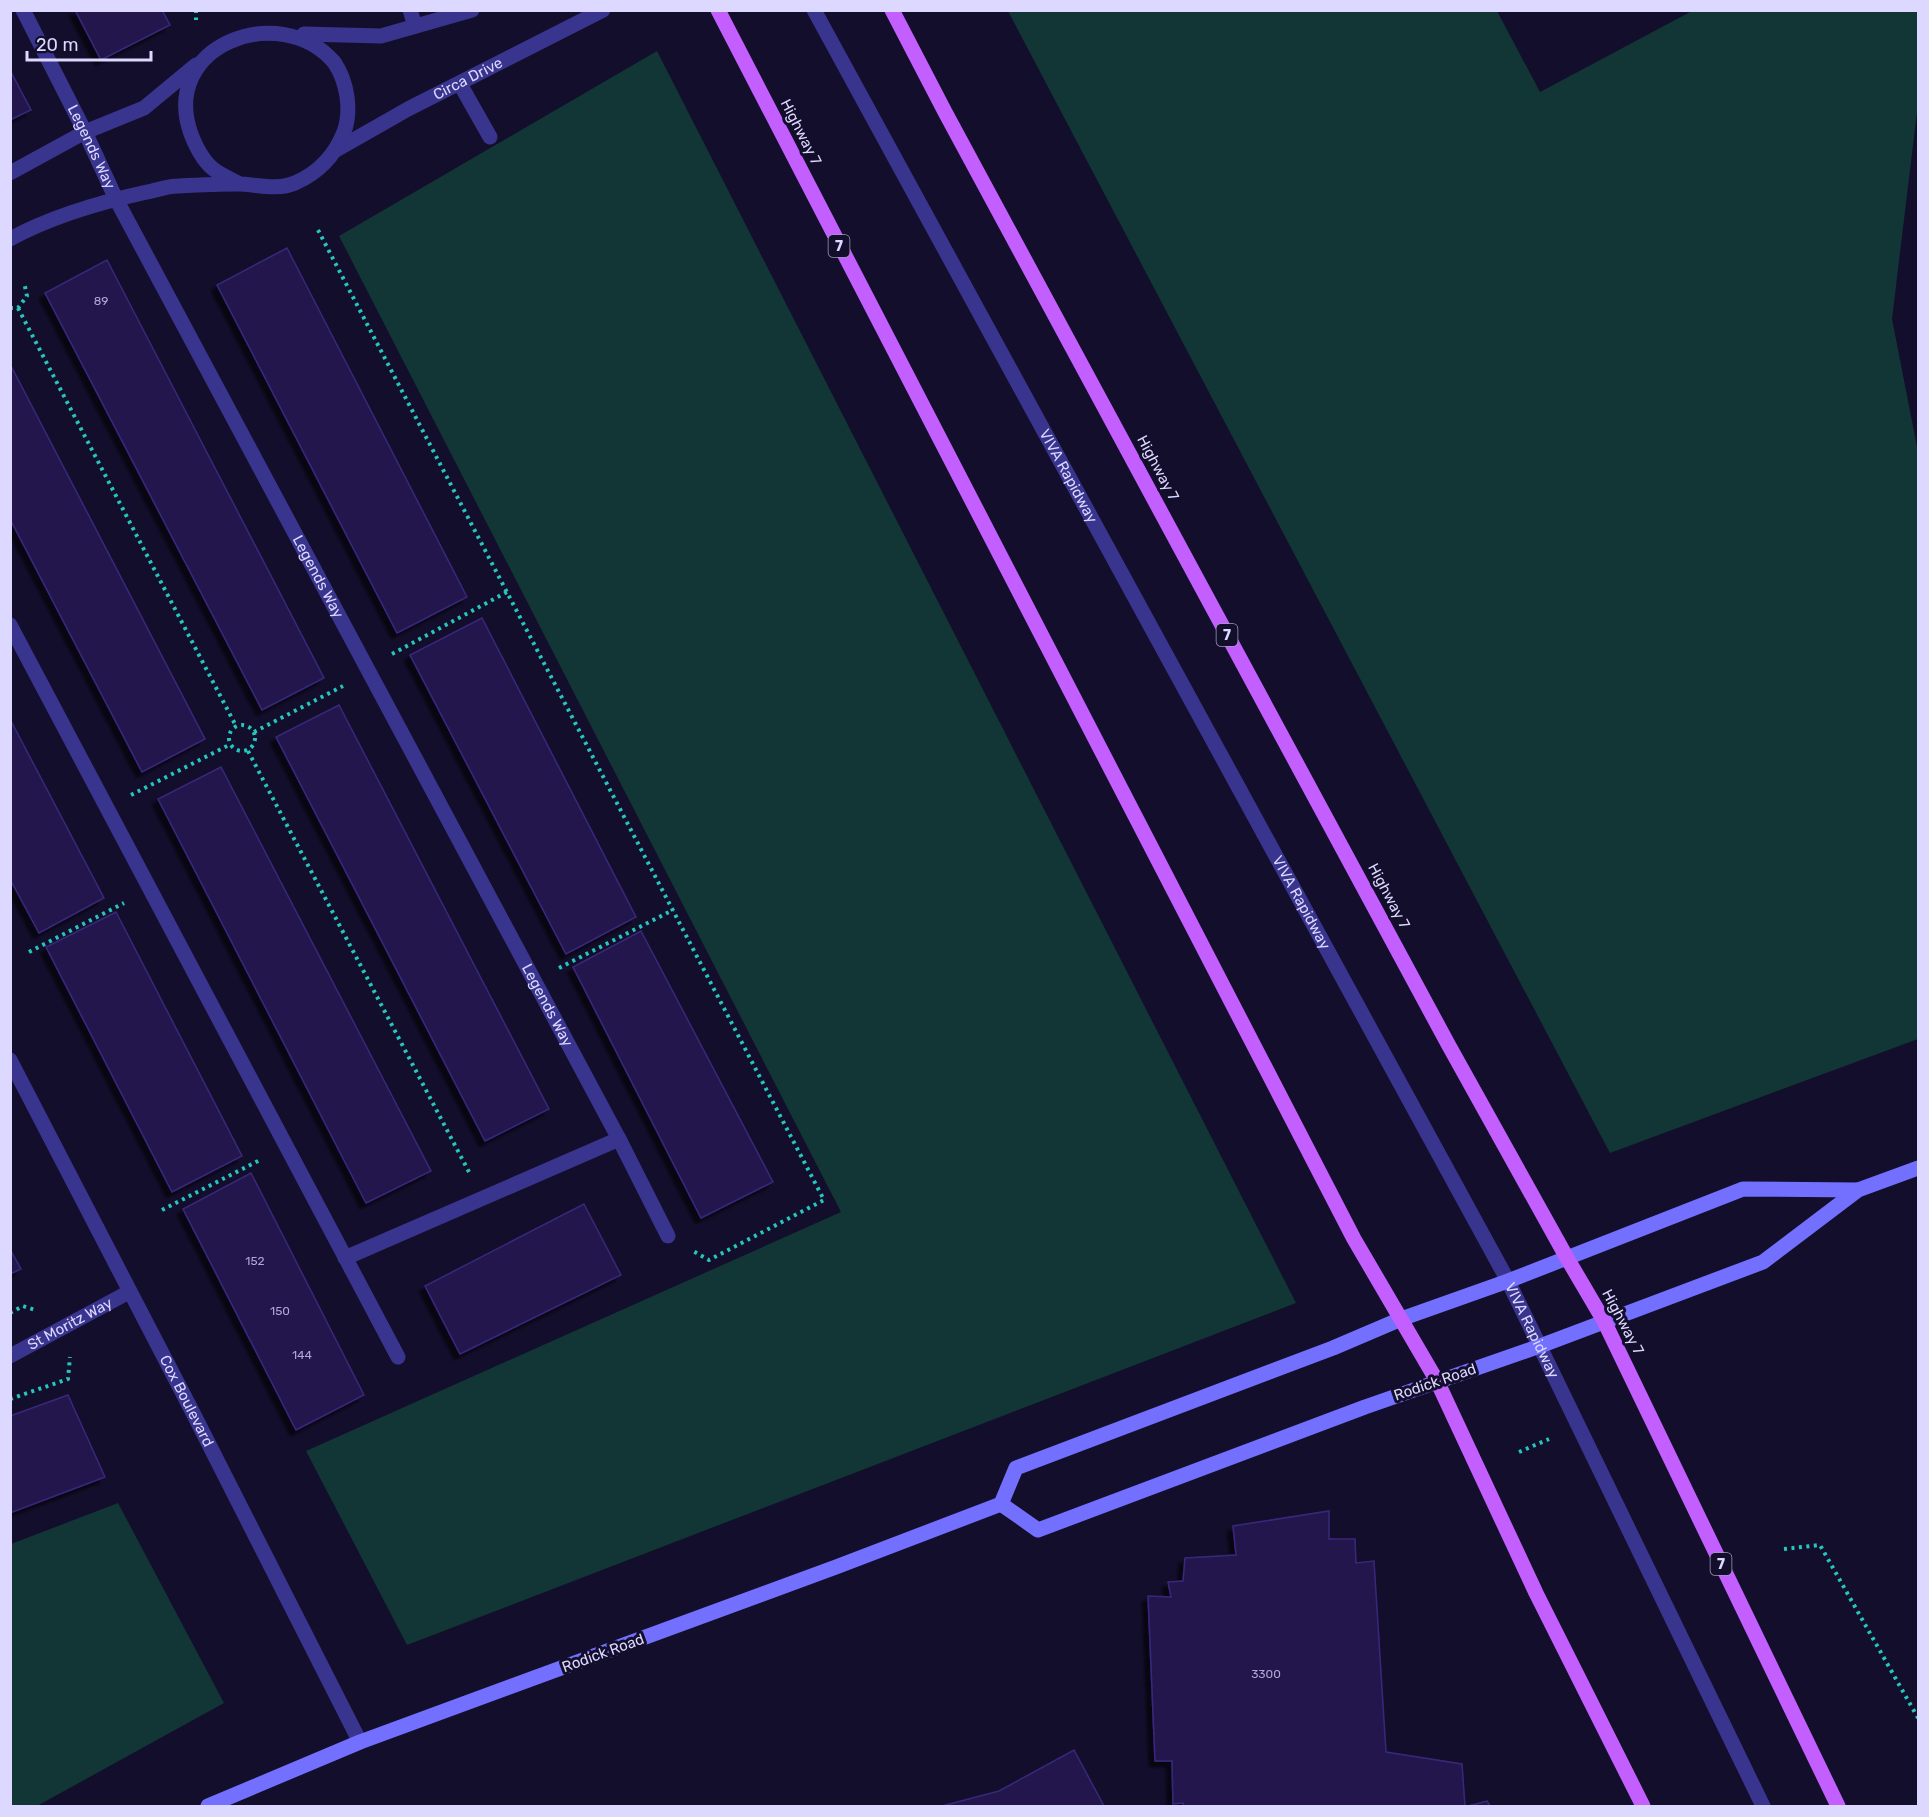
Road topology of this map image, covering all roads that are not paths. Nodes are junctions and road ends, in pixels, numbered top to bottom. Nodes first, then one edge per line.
1 (23, 10) edge
2 (410, 10) edge
3 (472, 10) edge
4 (603, 10) edge
5 (718, 10) edge
6 (814, 10) edge
7 (892, 10) edge
8 (415, 26) junction
9 (304, 34) junction
10 (198, 63) junction
11 (460, 84) junction
12 (85, 132) junction
13 (490, 137) dead end
14 (336, 150) junction
15 (10, 173) edge
16 (240, 184) junction
17 (116, 198) junction
18 (10, 239) edge
19 (10, 625) edge
20 (10, 1060) edge
21 (619, 1139) junction
22 (1918, 1168) edge
23 (1858, 1190) junction
24 (668, 1236) road end
25 (345, 1258) junction
26 (1567, 1258) junction
27 (1508, 1281) junction
28 (129, 1292) junction
29 (1401, 1319) junction
30 (1604, 1321) junction
31 (1540, 1346) junction
32 (10, 1356) edge
33 (398, 1357) dead end
34 (1437, 1381) junction
35 (1001, 1504) junction
36 (360, 1742) junction
37 (208, 1806) edge
38 (1643, 1806) edge
39 (1763, 1806) edge
40 (1838, 1806) edge

1 - 12 street, Legends Way
2 - 8 street
3 - 8 street
4 - 11 street, Circa Drive
5 - 29 main road, Highway 7 / 7
6 - 27 street, VIVA Rapidway
7 - 26 main road, Highway 7 / 7
8 - 9 street
9 - 10 street
9 - 14 street
10 - 12 street
10 - 16 street
11 - 13 street
11 - 14 street, Circa Drive
12 - 15 street
12 - 17 street, Legends Way
14 - 16 street
16 - 17 street
17 - 18 street
17 - 21 street, Legends Way
19 - 25 street
20 - 28 street, Cox Boulevard
21 - 24 street, Legends Way
21 - 25 street
22 - 23 main road, Rodick Road
23 - 26 main road, Rodick Road
23 - 30 main road, Rodick Road
25 - 33 street
26 - 27 main road, Rodick Road
26 - 30 main road, Highway 7 / 7
27 - 29 main road, Rodick Road
27 - 31 street, VIVA Rapidway
28 - 32 street, St Moritz Way
28 - 36 street, Cox Boulevard
29 - 34 main road, Highway 7 / 7
29 - 35 main road, Rodick Road
30 - 31 main road, Rodick Road
30 - 40 main road, Highway 7 / 7
31 - 34 main road, Rodick Road
31 - 39 street, VIVA Rapidway
34 - 35 main road, Rodick Road
34 - 38 main road, Highway 7 / 7
35 - 36 main road, Rodick Road
36 - 37 main road, Rodick Road

